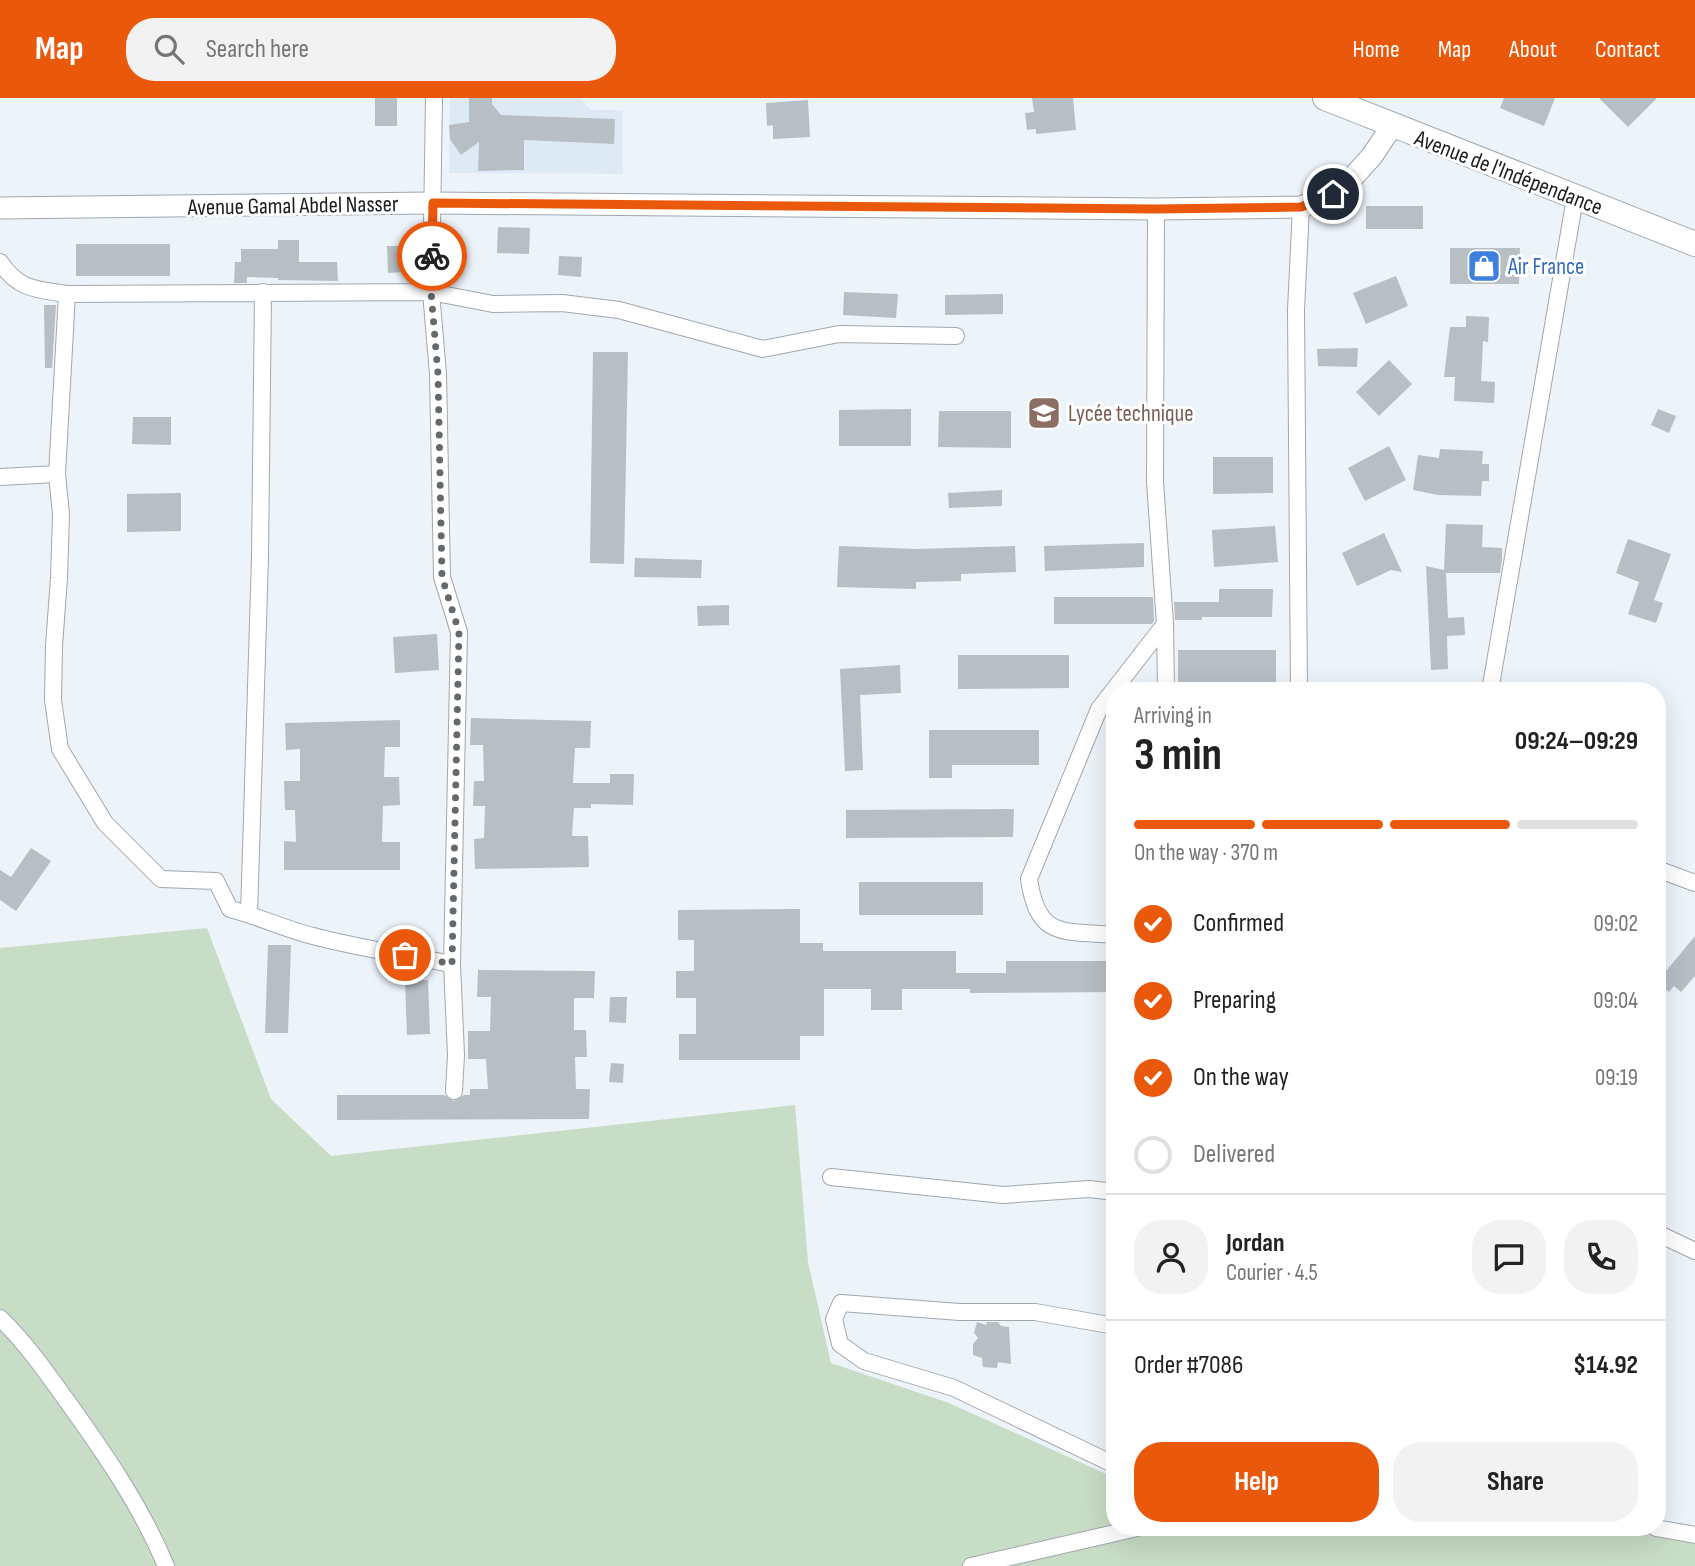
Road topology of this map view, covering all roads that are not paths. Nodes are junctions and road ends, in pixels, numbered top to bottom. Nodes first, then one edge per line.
1 (434, 98) edge
2 (1325, 98) edge
3 (1392, 126) junction
4 (1575, 198) junction
5 (433, 203) junction
6 (1301, 207) junction
7 (0, 208) edge
8 (1156, 209) junction
9 (1695, 244) edge
10 (0, 262) edge
11 (263, 292) junction
12 (431, 292) junction
13 (67, 294) junction
14 (956, 336) dead end
15 (57, 474) junction
16 (0, 477) edge
17 (1166, 624) junction
18 (1120, 682) edge
19 (1166, 682) edge
20 (1299, 682) edge
21 (1492, 682) edge
22 (1106, 700) edge
23 (1666, 872) edge
24 (1695, 883) edge
25 (249, 914) junction
26 (1106, 933) edge
27 (452, 964) junction
28 (454, 1091) dead end
29 (831, 1177) dead end
30 (1106, 1191) edge
31 (1666, 1237) edge
32 (1695, 1251) edge
33 (0, 1318) edge
34 (1106, 1324) edge
35 (1106, 1461) edge
36 (1666, 1530) edge
37 (1106, 1535) edge
38 (1695, 1535) edge
39 (166, 1566) edge
40 (971, 1566) edge

1 - 5 street
2 - 3 main road, Avenue de l'Indépendance
3 - 4 main road, Avenue de l'Indépendance
3 - 6 street, Avenue Gamal Abdel Nasser
4 - 9 main road, Avenue de l'Indépendance
4 - 21 street
5 - 7 street, Avenue Gamal Abdel Nasser
5 - 8 street, Avenue Gamal Abdel Nasser
5 - 12 street
6 - 8 street, Avenue Gamal Abdel Nasser
6 - 20 street
8 - 17 street
10 - 13 street
11 - 12 street
11 - 13 street
11 - 25 street
12 - 14 street
12 - 27 street
13 - 15 street
15 - 16 street
15 - 25 street
17 - 18 street
17 - 19 street
22 - 26 street
23 - 24 street
25 - 27 street
27 - 28 street
29 - 30 street
31 - 32 street
33 - 39 street
34 - 35 street
36 - 38 street
37 - 40 street

